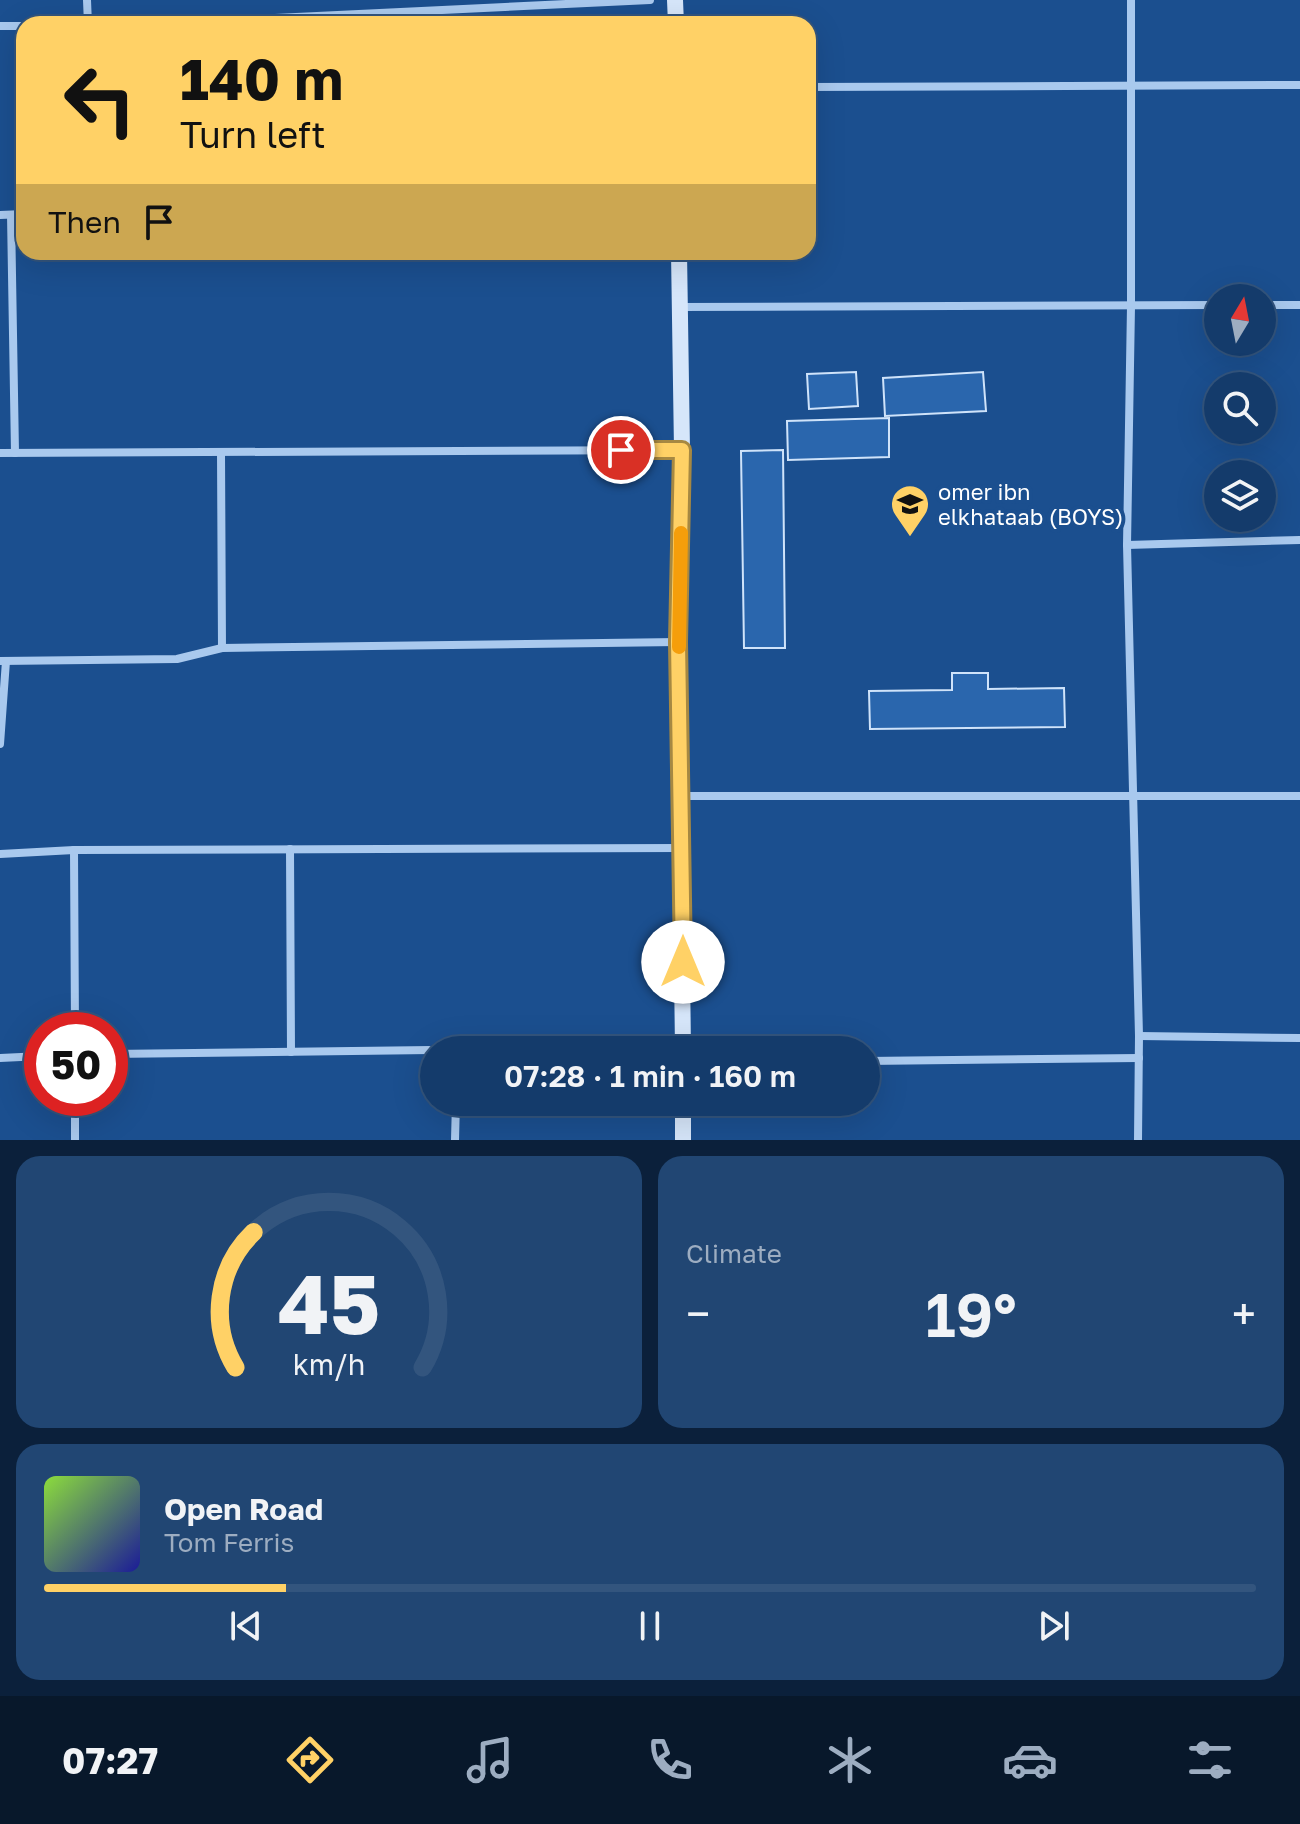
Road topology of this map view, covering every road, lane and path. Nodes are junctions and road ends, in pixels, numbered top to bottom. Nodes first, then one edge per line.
1 (650, 0) edge
2 (1131, 0) edge
3 (315, 16) edge
4 (1300, 85) edge
5 (1130, 86) junction
6 (816, 87) edge
7 (0, 215) edge
8 (11, 215) junction
9 (16, 215) edge
10 (679, 260) edge
11 (1204, 305) edge
12 (1276, 305) edge
13 (1300, 305) edge
14 (1131, 306) junction
15 (679, 307) junction
16 (682, 450) junction
17 (0, 453) edge
18 (15, 453) junction
19 (221, 453) junction
20 (1300, 540) edge
21 (1127, 545) junction
22 (678, 642) junction
23 (222, 648) junction
24 (3, 661) edge
25 (0, 744) edge
26 (682, 796) junction
27 (1133, 796) junction
28 (1300, 796) edge
29 (683, 848) junction
30 (290, 849) junction
31 (74, 850) junction
32 (0, 854) edge
33 (75, 1012) edge
34 (683, 1036) edge
35 (1139, 1036) junction
36 (1300, 1038) edge
37 (420, 1050) edge
38 (291, 1052) junction
39 (128, 1054) edge
40 (24, 1057) edge
41 (0, 1058) edge
42 (1139, 1058) junction
43 (880, 1061) edge
44 (75, 1116) edge
45 (456, 1116) edge
46 (683, 1116) edge
47 (75, 1140) edge
48 (455, 1140) edge
49 (683, 1140) edge
50 (1138, 1140) edge

1 - 3 street
2 - 5 street
4 - 5 street
5 - 6 street
5 - 14 street
7 - 8 street
8 - 9 street
8 - 18 street
10 - 15 main road
11 - 14 street
12 - 13 street
14 - 15 street
14 - 21 street
15 - 16 main road
16 - 19 street
16 - 22 main road
17 - 18 street
18 - 19 street
19 - 23 street
20 - 21 street
21 - 27 street
22 - 23 street
22 - 26 main road
23 - 24 street
24 - 25 street
26 - 27 street
26 - 29 main road
27 - 28 street
27 - 35 street
29 - 30 street
29 - 34 main road
30 - 31 street
30 - 38 street
31 - 32 street
31 - 33 street
35 - 36 street
35 - 42 street
37 - 38 street
38 - 39 street
40 - 41 street
42 - 43 street
42 - 50 street
44 - 47 street
45 - 48 street
46 - 49 main road

